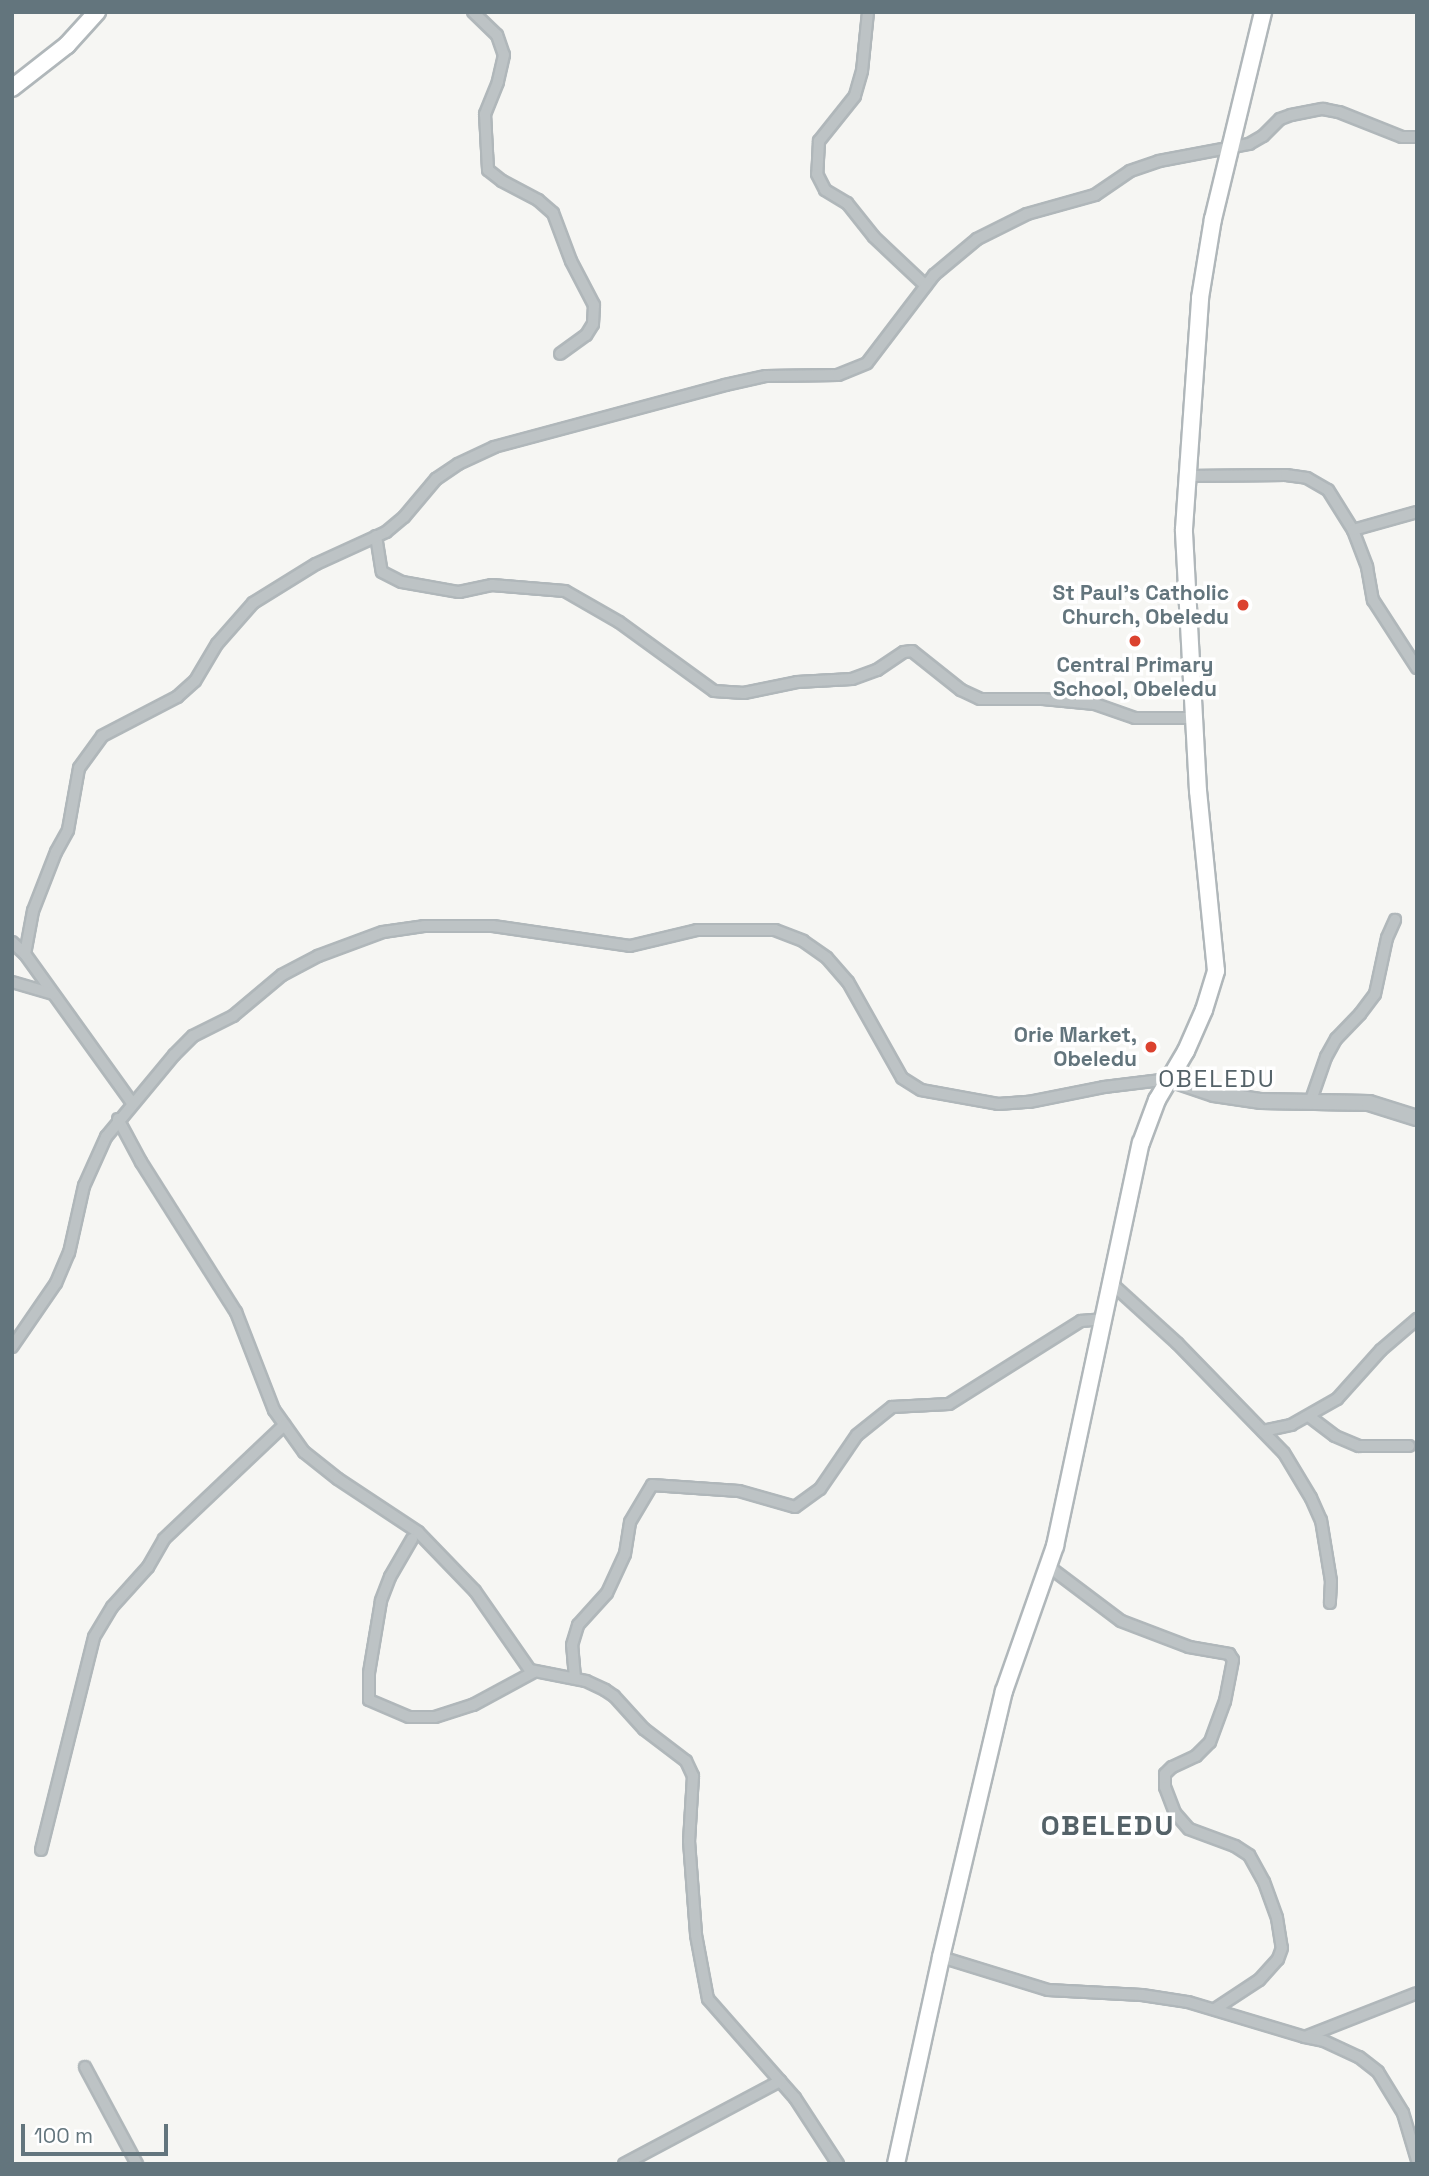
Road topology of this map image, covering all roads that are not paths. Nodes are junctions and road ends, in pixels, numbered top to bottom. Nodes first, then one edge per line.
1 (97, 12) edge
2 (473, 12) edge
3 (868, 12) edge
4 (1263, 12) edge
5 (12, 88) edge
6 (1417, 137) edge
7 (1230, 150) junction
8 (926, 286) junction
9 (560, 354) dead end
10 (1187, 477) junction
11 (1417, 512) edge
12 (1353, 530) junction
13 (376, 536) junction
14 (1417, 668) edge
15 (1193, 718) junction
16 (1395, 920) dead end
17 (12, 942) edge
18 (25, 954) junction
19 (12, 982) edge
20 (52, 994) junction
21 (1170, 1079) junction
22 (1311, 1100) junction
23 (132, 1103) junction
24 (1417, 1118) edge
25 (118, 1119) junction
26 (1111, 1283) junction
27 (1104, 1318) junction
28 (1417, 1319) edge
29 (12, 1347) edge
30 (1310, 1417) junction
31 (284, 1425) junction
32 (1263, 1431) junction
33 (1409, 1446) dead end
34 (412, 1539) dead end
35 (1048, 1566) junction
36 (1329, 1603) dead end
37 (534, 1672) junction
38 (575, 1678) junction
39 (41, 1850) dead end
40 (941, 1956) junction
41 (1417, 1993) edge
42 (1215, 2009) junction
43 (1305, 2037) junction
44 (85, 2067) dead end
45 (780, 2081) junction
46 (1417, 2160) edge
47 (137, 2164) edge
48 (624, 2164) edge
49 (838, 2164) edge
50 (897, 2164) edge

1 - 5 main road
2 - 9 street
3 - 8 street
4 - 7 main road
6 - 7 street
7 - 8 street
7 - 10 main road
8 - 13 street
10 - 12 street
10 - 15 main road
11 - 12 street
12 - 14 street
13 - 15 street
13 - 18 street
15 - 21 main road
16 - 22 street
17 - 18 street
18 - 20 street
19 - 20 street
20 - 23 street
21 - 22 street
21 - 23 street
21 - 26 main road
22 - 24 street
23 - 25 street
25 - 29 street
25 - 31 street
26 - 27 main road
26 - 32 street
27 - 35 main road
27 - 38 street
28 - 30 street
30 - 32 street
30 - 33 street
31 - 37 street
31 - 39 street
32 - 36 street
34 - 37 street
35 - 40 main road
35 - 42 street
37 - 38 street
38 - 45 street
40 - 42 street
40 - 50 main road
41 - 43 street
42 - 43 street
43 - 46 street
44 - 47 street
45 - 48 street
45 - 49 street

